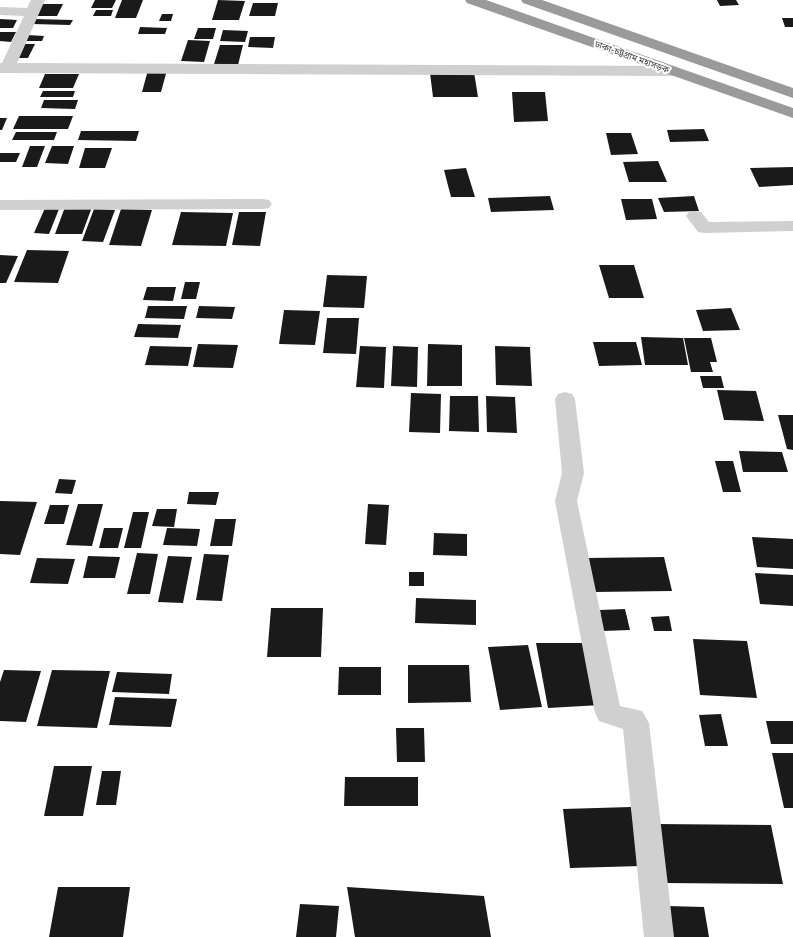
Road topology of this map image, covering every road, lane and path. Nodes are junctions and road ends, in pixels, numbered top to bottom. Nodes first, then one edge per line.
1 (472, 0) edge
2 (528, 0) edge
3 (35, 6) edge
4 (0, 11) edge
5 (4, 68) edge
6 (673, 71) junction
7 (793, 93) edge
8 (793, 113) edge
9 (263, 204) dead end
10 (0, 205) edge
11 (695, 216) dead end
12 (793, 226) edge
13 (565, 399) dead end
14 (659, 937) edge

1 - 6 highway, ঢাকা-চট্টগ্রাম মহাসড়ক
2 - 7 highway, ঢাকা-চট্টগ্রাম মহাসড়ক
3 - 4 street
3 - 5 street
5 - 6 street
6 - 8 highway, ঢাকা-চট্টগ্রাম মহাসড়ক
9 - 10 street
11 - 12 street
13 - 14 street

